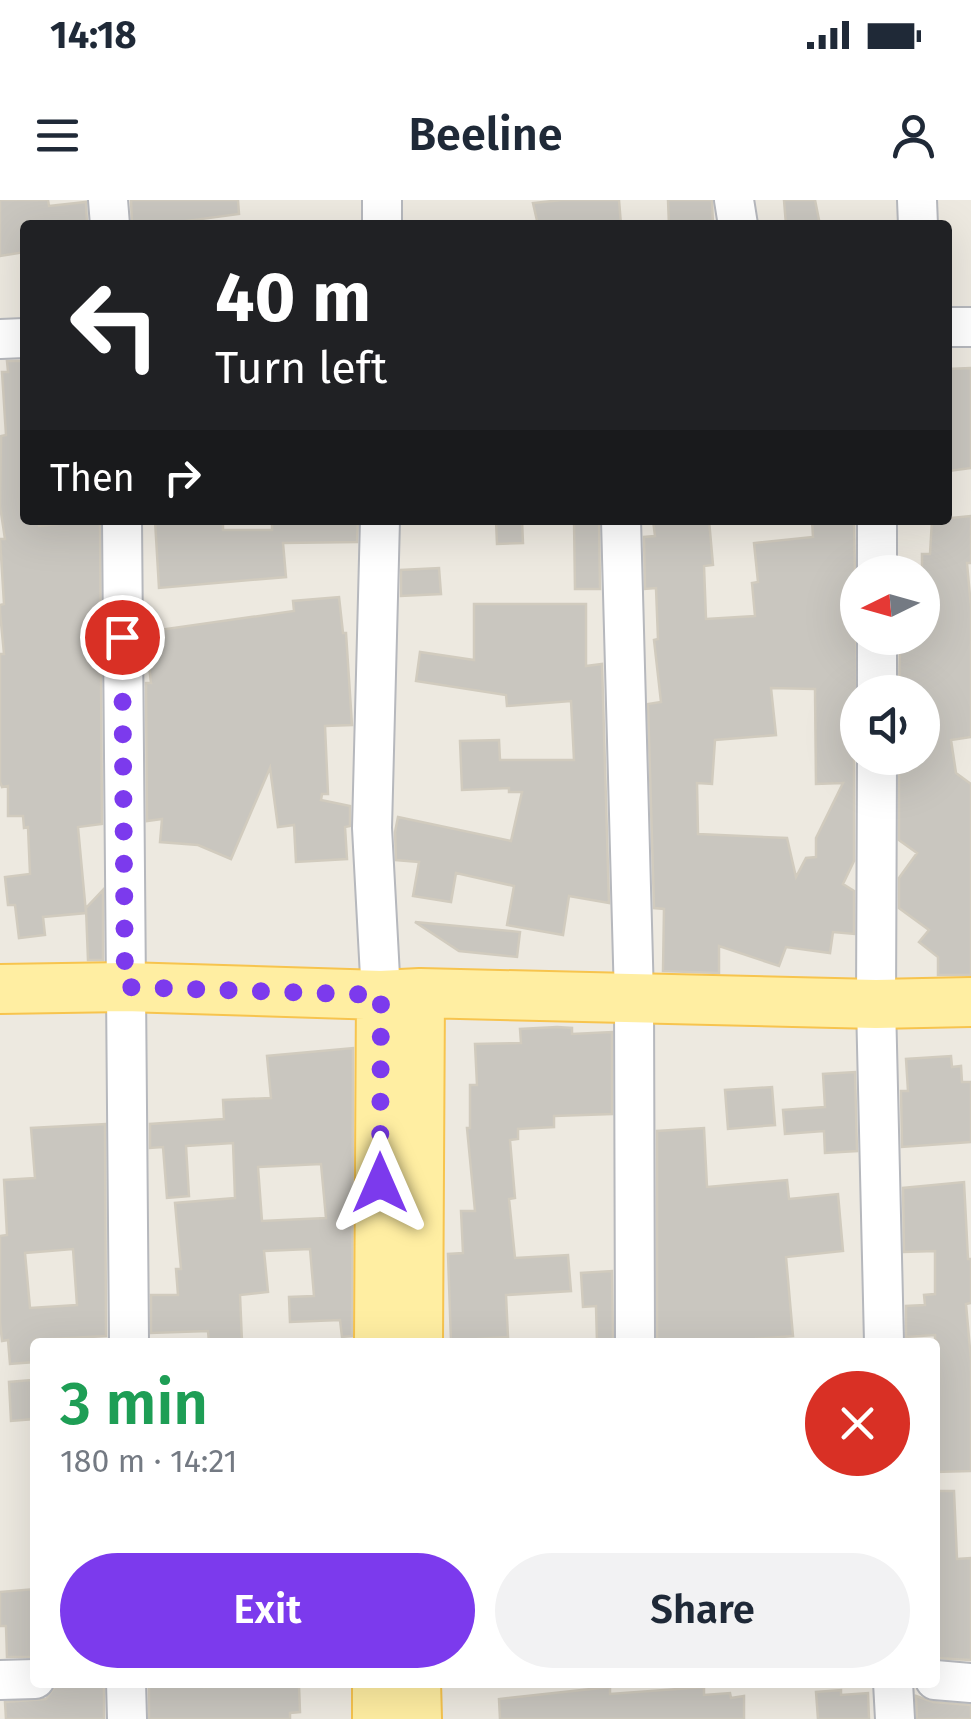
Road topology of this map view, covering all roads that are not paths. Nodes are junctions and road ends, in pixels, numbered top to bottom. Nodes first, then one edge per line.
1 (122, 525) edge
2 (380, 525) edge
3 (622, 525) edge
4 (877, 525) edge
5 (877, 555) edge
6 (876, 775) edge
7 (0, 989) edge
8 (971, 1002) edge
9 (125, 1003) junction
10 (400, 1009) junction
11 (634, 1013) junction
12 (877, 1017) junction
13 (0, 1020) edge
14 (971, 1030) edge
15 (128, 1338) edge
16 (379, 1338) edge
17 (418, 1338) edge
18 (635, 1338) edge
19 (884, 1338) edge
20 (30, 1679) edge
21 (0, 1680) edge
22 (940, 1680) edge
23 (971, 1682) edge
24 (126, 1688) edge
25 (377, 1688) edge
26 (416, 1688) edge
27 (892, 1688) edge
28 (126, 1719) edge
29 (377, 1719) edge
30 (417, 1719) edge
31 (895, 1719) edge

1 - 9 street
2 - 10 street
3 - 11 street
4 - 5 street
6 - 12 street
7 - 9 main road
8 - 12 main road
9 - 10 main road
9 - 13 main road
9 - 15 street
10 - 11 main road
10 - 16 main road
10 - 17 main road
11 - 12 main road
11 - 18 street
12 - 14 main road
12 - 19 street
20 - 21 street
22 - 23 street
24 - 28 street
25 - 29 main road
26 - 30 main road
27 - 31 street

